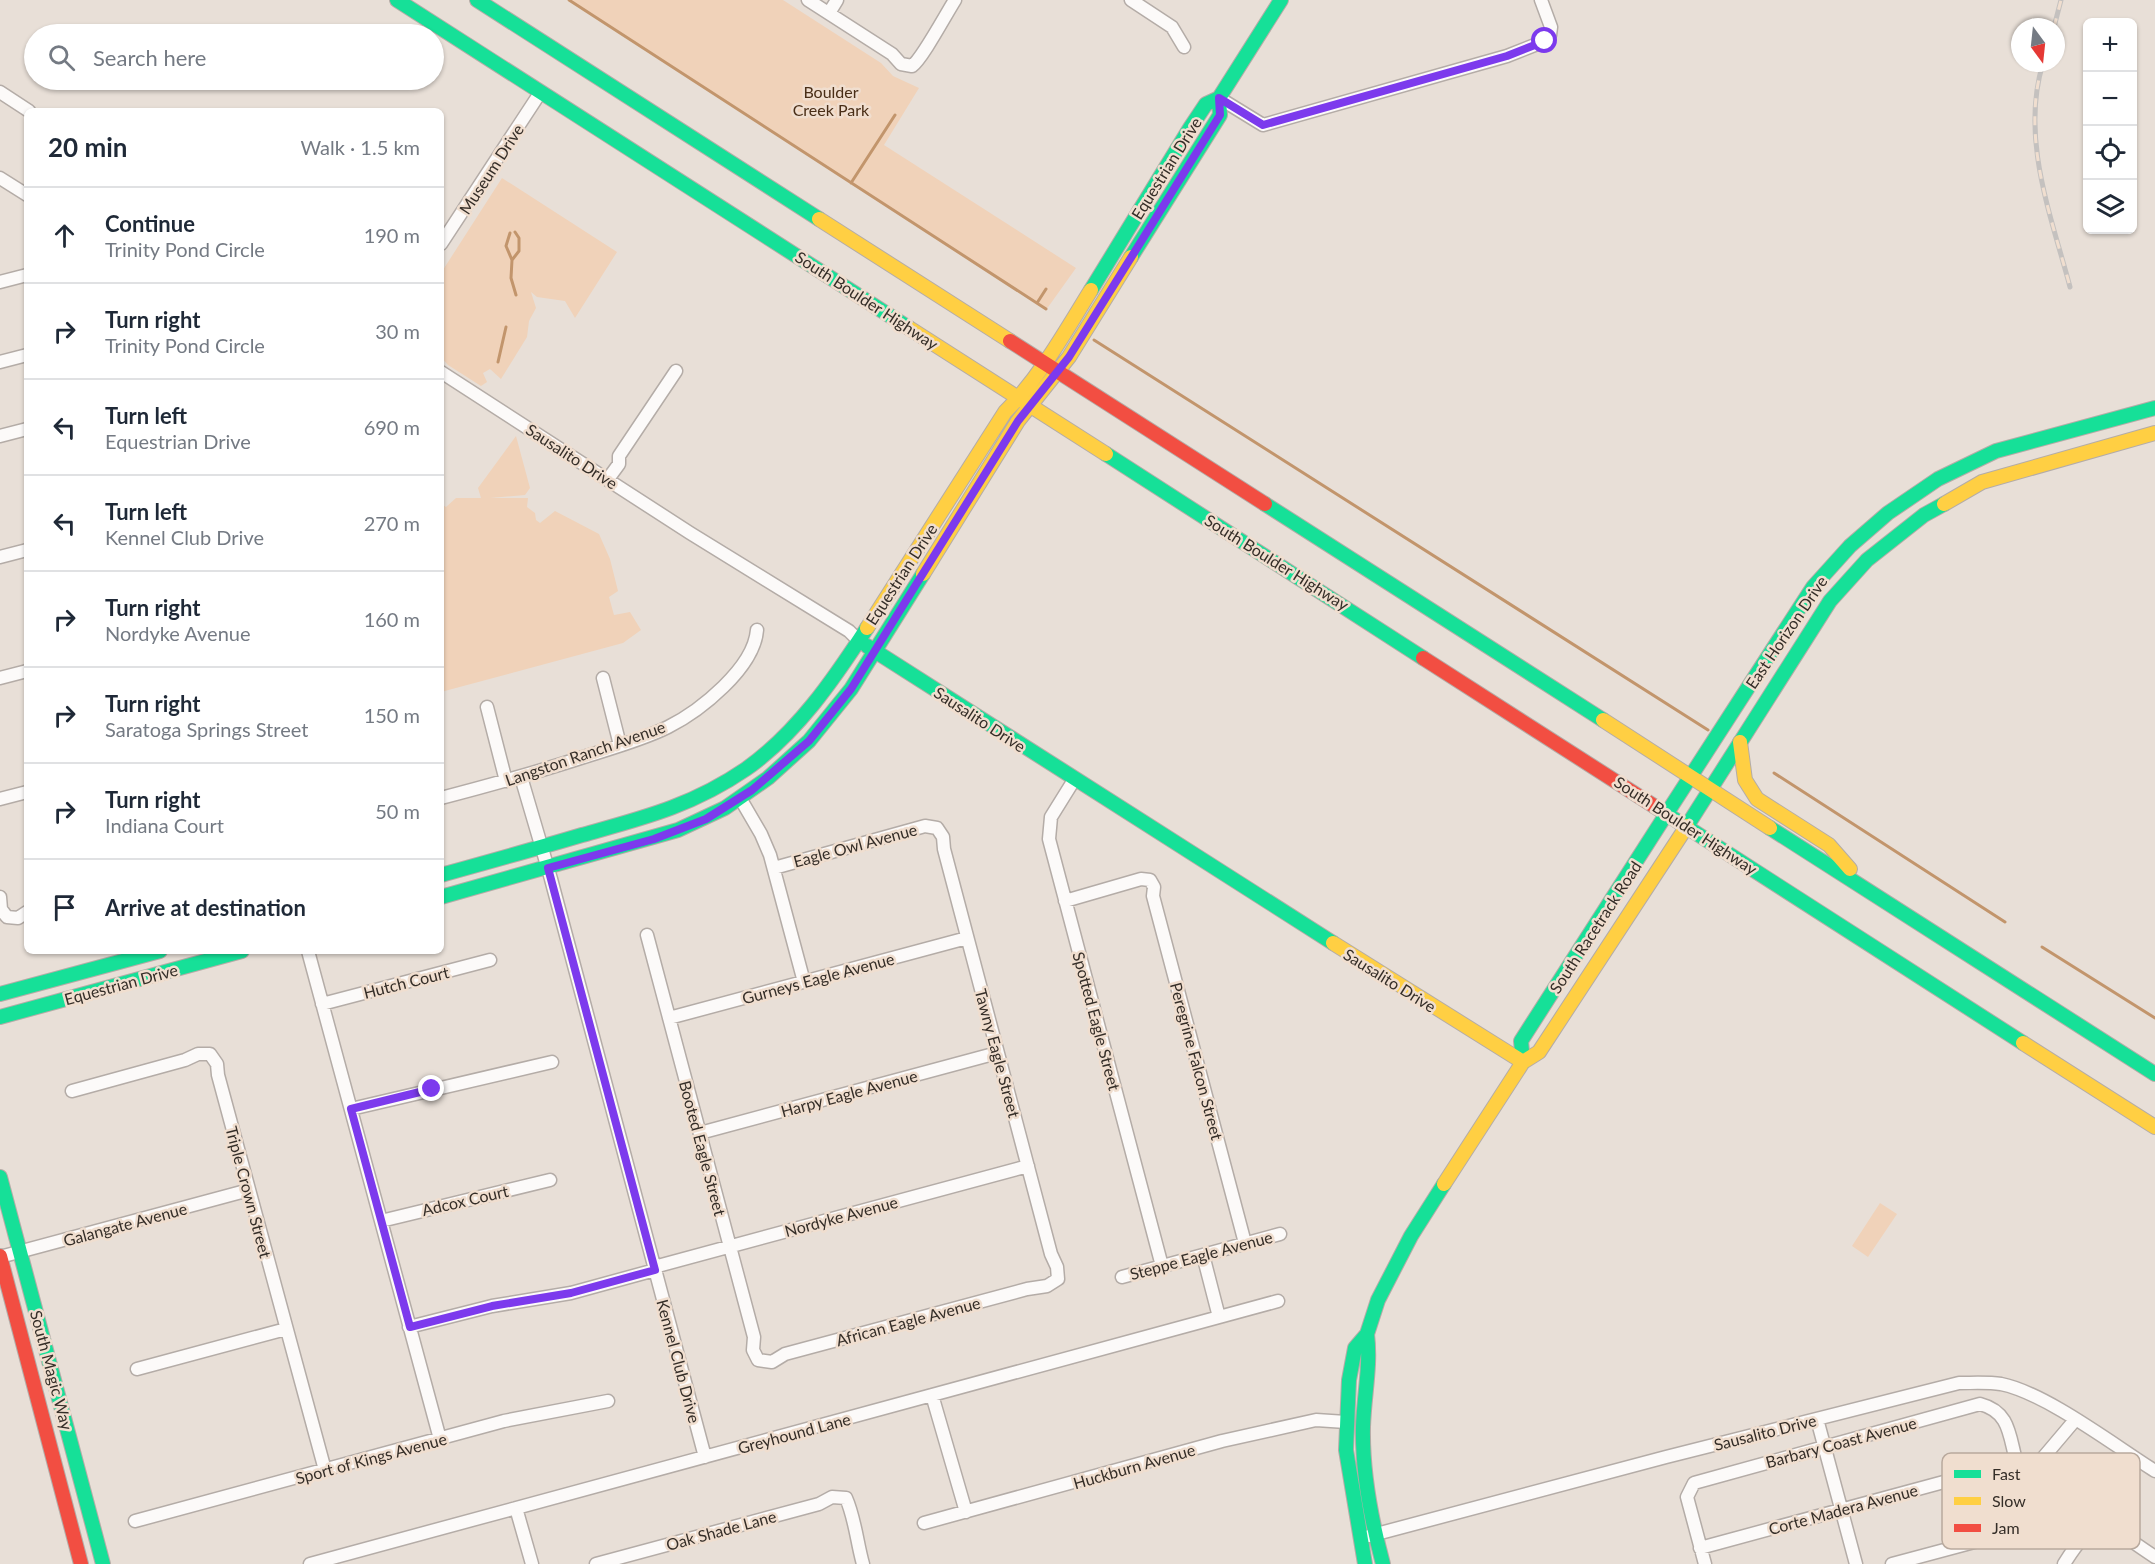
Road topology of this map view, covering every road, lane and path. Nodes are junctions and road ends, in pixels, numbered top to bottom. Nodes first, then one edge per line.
1 (397, 0) edge
2 (477, 0) edge
3 (808, 0) edge
4 (837, 0) edge
5 (955, 0) edge
6 (1131, 0) edge
7 (1281, 0) edge
8 (1541, 0) edge
9 (829, 13) junction
10 (434, 24) edge
11 (444, 31) edge
12 (1184, 46) dead end
13 (0, 92) edge
14 (540, 93) junction
15 (1219, 98) junction
16 (24, 108) edge
17 (0, 178) edge
18 (24, 193) edge
19 (444, 239) edge
20 (24, 276) edge
21 (0, 282) edge
22 (24, 356) edge
23 (0, 362) edge
24 (1044, 365) junction
25 (676, 371) dead end
26 (1058, 373) junction
27 (444, 374) edge
28 (1019, 398) junction
29 (1031, 406) junction
30 (2155, 408) edge
31 (2130, 415) junction
32 (24, 430) edge
33 (2155, 433) edge
34 (0, 436) edge
35 (2136, 438) junction
36 (1996, 451) junction
37 (2005, 474) junction
38 (604, 477) junction
39 (24, 551) edge
40 (0, 557) edge
41 (1837, 560) junction
42 (1846, 581) junction
43 (757, 630) dead end
44 (859, 641) junction
45 (875, 651) junction
46 (24, 672) edge
47 (0, 678) edge
48 (603, 678) dead end
49 (487, 707) dead end
50 (1740, 742) junction
51 (620, 745) junction
52 (1691, 776) junction
53 (521, 777) junction
54 (1074, 780) junction
55 (506, 781) junction
56 (1711, 788) junction
57 (24, 793) edge
58 (1679, 795) joint
59 (444, 797) edge
60 (740, 798) junction
61 (0, 799) edge
62 (1699, 807) joint
63 (1668, 813) junction
64 (1687, 826) junction
65 (937, 828) joint
66 (542, 847) junction
67 (548, 868) junction
68 (774, 868) junction
69 (444, 874) edge
70 (1866, 887) junction
71 (444, 896) edge
72 (0, 897) edge
73 (1065, 901) junction
74 (24, 914) edge
75 (647, 935) dead end
76 (967, 938) junction
77 (149, 954) edge
78 (231, 954) edge
79 (309, 954) edge
80 (490, 960) dead end
81 (804, 982) junction
82 (0, 994) edge
83 (322, 1004) junction
84 (0, 1017) edge
85 (669, 1018) junction
86 (997, 1053) junction
87 (552, 1062) dead end
88 (1523, 1062) junction
89 (2155, 1074) edge
90 (72, 1091) dead end
91 (351, 1109) junction
92 (2155, 1127) edge
93 (700, 1133) junction
94 (1028, 1166) junction
95 (0, 1177) edge
96 (550, 1180) dead end
97 (249, 1190) junction
98 (381, 1221) junction
99 (1280, 1234) dead end
100 (1245, 1243) junction
101 (730, 1246) junction
102 (20, 1251) junction
103 (1203, 1255) junction
104 (0, 1256) edge
105 (1162, 1266) junction
106 (655, 1269) junction
107 (1122, 1277) dead end
108 (1058, 1279) joint
109 (1278, 1301) dead end
110 (1219, 1317) junction
111 (410, 1327) junction
112 (286, 1329) junction
113 (1367, 1334) junction
114 (758, 1360) joint
115 (138, 1369) dead end
116 (932, 1395) junction
117 (608, 1401) dead end
118 (1817, 1419) junction
119 (2075, 1420) junction
120 (1346, 1422) junction
121 (440, 1439) junction
122 (1824, 1446) junction
123 (2014, 1453) edge
124 (2047, 1453) edge
125 (2127, 1453) edge
126 (705, 1457) junction
127 (2140, 1461) edge
128 (325, 1470) junction
129 (2155, 1471) edge
130 (1942, 1482) edge
131 (516, 1508) junction
132 (1842, 1509) junction
133 (966, 1512) junction
134 (135, 1521) dead end
135 (924, 1523) dead end
136 (1375, 1534) junction
137 (1359, 1539) junction
138 (2140, 1547) edge
139 (1700, 1548) junction
140 (1948, 1549) edge
141 (2074, 1549) edge
142 (2155, 1557) edge
143 (81, 1564) edge
144 (103, 1564) edge
145 (310, 1564) edge
146 (531, 1564) edge
147 (596, 1564) edge
148 (863, 1564) edge
149 (1365, 1564) edge
150 (1383, 1564) edge
151 (1705, 1564) edge
152 (1856, 1564) edge
153 (1892, 1564) edge
154 (2064, 1564) edge

1 - 10 main road, South Boulder Highway
2 - 24 main road
3 - 9 street
4 - 9 street
5 - 9 street
6 - 12 street
7 - 15 main road, Equestrian Drive
8 - 15 street
11 - 14 main road, South Boulder Highway
13 - 16 street
14 - 19 street, Museum Drive
14 - 28 main road, South Boulder Highway
15 - 24 main road, Equestrian Drive
15 - 26 main road, Equestrian Drive
17 - 18 street
20 - 21 street
22 - 23 street
24 - 26 main road
24 - 28 main road, Equestrian Drive
25 - 38 street
26 - 29 main road, Equestrian Drive
26 - 52 main road
27 - 38 street, Sausalito Drive
28 - 29 main road, South Boulder Highway
28 - 44 main road, Equestrian Drive
29 - 45 main road, Equestrian Drive
29 - 63 main road, South Boulder Highway
30 - 31 main road, East Horizon Drive
31 - 35 main road
31 - 36 main road, East Horizon Drive
32 - 34 street
33 - 35 main road, East Horizon Drive
35 - 37 main road, East Horizon Drive
36 - 37 main road
36 - 41 main road, East Horizon Drive
37 - 42 main road, East Horizon Drive
38 - 44 street, Sausalito Drive
39 - 40 street
41 - 42 main road
41 - 52 main road, East Horizon Drive
42 - 50 main road, East Horizon Drive
43 - 51 street, Langston Ranch Avenue
44 - 45 main road, Sausalito Drive
44 - 66 main road, Equestrian Drive
45 - 54 main road, Sausalito Drive
45 - 60 main road, Equestrian Drive
46 - 47 street
48 - 51 street
49 - 55 street
50 - 56 main road, East Horizon Drive
50 - 70 main road
51 - 53 street, Langston Ranch Avenue
52 - 56 main road
52 - 58 main road, East Horizon Drive
53 - 55 street, Langston Ranch Avenue
53 - 66 street, Kennel Club Drive
54 - 73 street, Spotted Eagle Street
54 - 88 main road, Sausalito Drive
55 - 59 street, Langston Ranch Avenue
56 - 62 main road, East Horizon Drive
56 - 70 main road
57 - 61 street
58 - 63 main road, South Racetrack Road
60 - 67 main road, Equestrian Drive
60 - 68 street
62 - 64 main road, South Racetrack Road
63 - 64 main road, South Boulder Highway
63 - 88 main road, South Racetrack Road
64 - 88 main road, South Racetrack Road
64 - 92 main road, South Boulder Highway
65 - 68 street, Eagle Owl Avenue
65 - 76 street, Tawny Eagle Street
66 - 67 street, Kennel Club Drive
66 - 69 main road, Equestrian Drive
67 - 71 main road, Equestrian Drive
67 - 106 street, Kennel Club Drive
68 - 81 street
70 - 89 main road
72 - 74 street
73 - 100 street, Peregrine Falcon Street
73 - 105 street, Spotted Eagle Street
75 - 85 street, Booted Eagle Street
76 - 81 street, Gurneys Eagle Avenue
76 - 86 street, Tawny Eagle Street
77 - 82 main road, Equestrian Drive
78 - 84 main road, Equestrian Drive
79 - 83 street
80 - 83 street, Hutch Court
81 - 85 street, Gurneys Eagle Avenue
83 - 91 street
85 - 93 street, Booted Eagle Street
86 - 93 street, Harpy Eagle Avenue
86 - 94 street, Tawny Eagle Street
87 - 91 street
88 - 113 main road, South Racetrack Road
90 - 97 street, Triple Crown Street
91 - 98 street
93 - 101 street, Booted Eagle Street
94 - 101 street, Nordyke Avenue
94 - 108 street, Tawny Eagle Street
95 - 102 main road, South Magic Way
96 - 98 street, Adcox Court
97 - 102 street, Galangate Avenue
97 - 112 street, Triple Crown Street
98 - 111 street
99 - 100 street, Steppe Eagle Avenue
100 - 103 street, Steppe Eagle Avenue
101 - 106 street, Nordyke Avenue
101 - 114 street, Booted Eagle Street
102 - 104 street, Galangate Avenue
102 - 144 main road, South Magic Way
103 - 105 street, Steppe Eagle Avenue
103 - 110 street
104 - 143 main road, South Magic Way
105 - 107 street, Steppe Eagle Avenue
106 - 111 street, Nordyke Avenue
106 - 126 street, Kennel Club Drive
108 - 114 street, African Eagle Avenue
109 - 110 street, Greyhound Lane
110 - 116 street, Greyhound Lane
111 - 121 street
112 - 115 street
112 - 128 street, Triple Crown Street
113 - 120 main road, South Racetrack Road
113 - 136 main road, South Racetrack Road
116 - 126 street, Greyhound Lane
116 - 133 street
117 - 121 street, Sport of Kings Avenue
118 - 119 street, Sausalito Drive
118 - 122 street
118 - 136 street, Sausalito Drive
119 - 124 street, Corte Madera Avenue
119 - 125 street, Sausalito Drive
120 - 133 street, Huckburn Avenue
120 - 137 main road, South Racetrack Road
121 - 128 street, Sport of Kings Avenue
122 - 123 street, Barbary Coast Avenue
122 - 132 street
122 - 139 street, Barbary Coast Avenue
126 - 131 street, Greyhound Lane
127 - 129 street, Sausalito Drive
128 - 134 street, Sport of Kings Avenue
130 - 132 street, Corte Madera Avenue
131 - 145 street, Greyhound Lane
131 - 146 street
132 - 139 street, Corte Madera Avenue
132 - 152 street
133 - 135 street, Huckburn Avenue
136 - 137 street, Sausalito Drive
136 - 150 main road, South Racetrack Road
137 - 149 main road, South Racetrack Road
138 - 142 street
139 - 151 street
140 - 153 street
141 - 154 street
147 - 148 street, Oak Shade Lane

